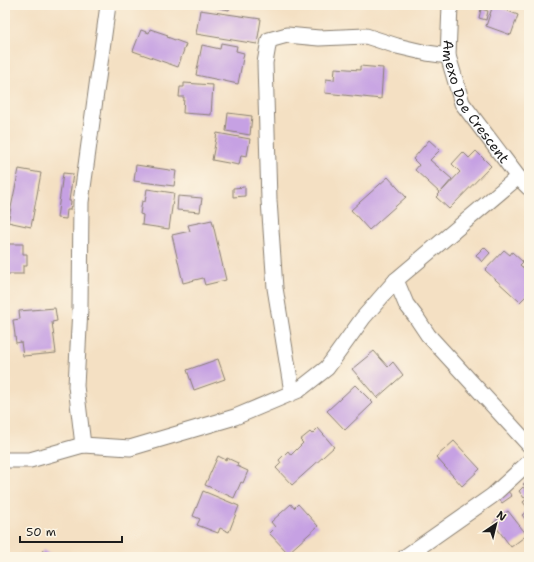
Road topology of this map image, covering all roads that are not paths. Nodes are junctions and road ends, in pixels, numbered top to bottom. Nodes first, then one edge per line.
1 (108, 5) edge
2 (450, 5) edge
3 (448, 56) junction
4 (518, 177) junction
5 (529, 188) edge
6 (396, 280) junction
7 (292, 392) junction
8 (83, 445) junction
9 (529, 445) edge
10 (5, 460) edge
11 (529, 462) edge
12 (405, 557) edge

1 - 8 street
2 - 3 street, Amexo Doe Crescent
3 - 4 street, Amexo Doe Crescent
3 - 7 street
4 - 5 street, Amexo Doe Crescent
4 - 6 street
6 - 7 street
6 - 9 street
7 - 8 street
8 - 10 street
11 - 12 street

